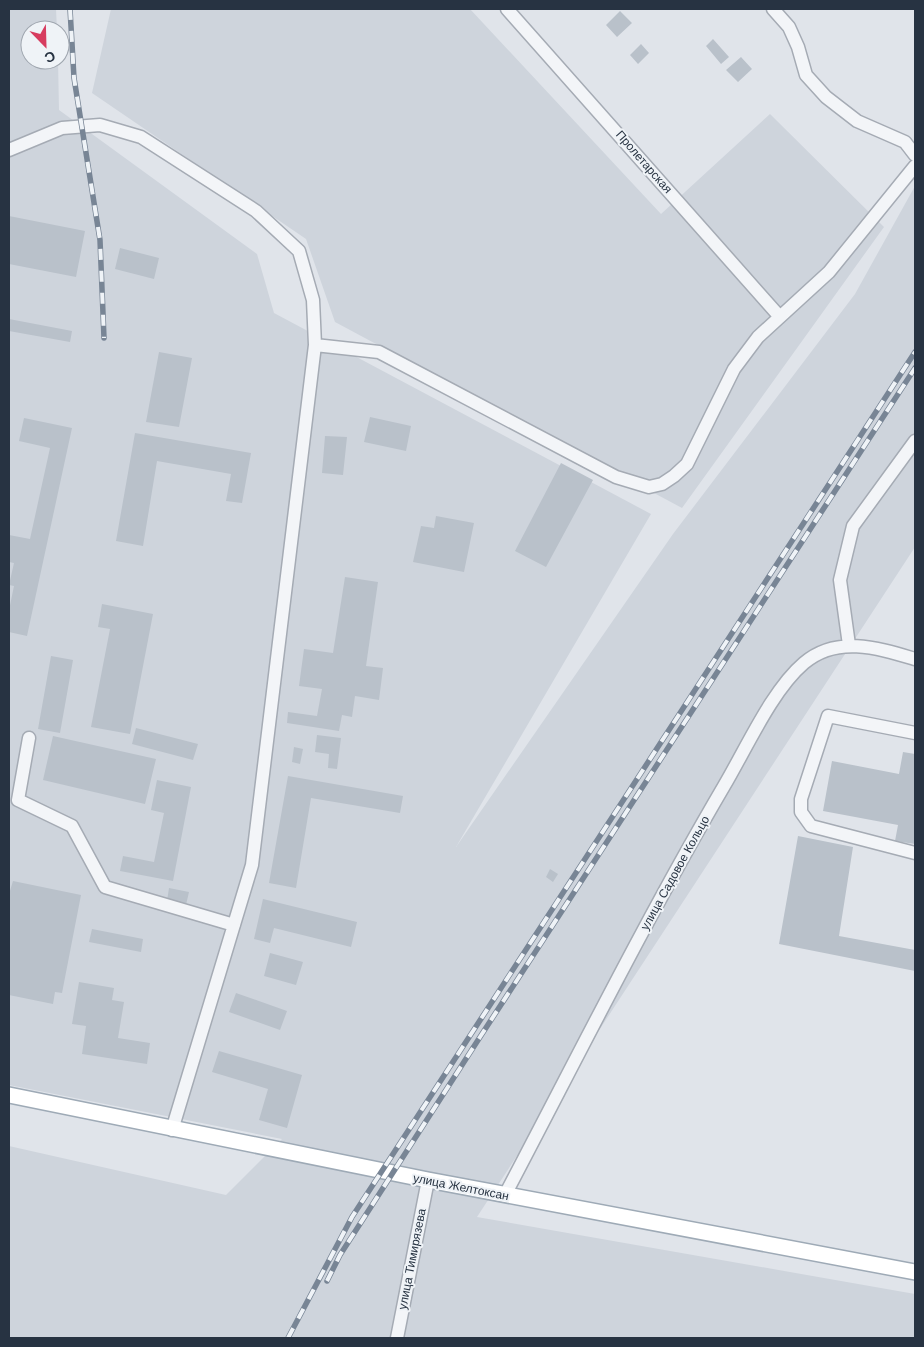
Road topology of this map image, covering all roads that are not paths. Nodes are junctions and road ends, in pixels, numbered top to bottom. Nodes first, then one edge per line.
1 (507, 9) edge
2 (774, 9) edge
3 (9, 150) edge
4 (915, 155) edge
5 (915, 166) edge
6 (780, 316) junction
7 (315, 345) junction
8 (915, 441) edge
9 (849, 644) junction
10 (915, 660) edge
11 (915, 732) edge
12 (29, 738) dead end
13 (14, 804) edge
14 (915, 853) edge
15 (234, 925) junction
16 (9, 1096) edge
17 (172, 1130) junction
18 (428, 1180) junction
19 (505, 1195) junction
20 (915, 1272) edge
21 (397, 1338) edge

1 - 6 street, Пролетарская
2 - 4 street
3 - 7 street
5 - 6 street
6 - 7 street
7 - 15 street
8 - 9 street
9 - 10 street, улица Садовое Кольцо
9 - 19 street, улица Садовое Кольцо
11 - 14 street
12 - 13 street
13 - 15 street
15 - 17 street
16 - 17 main road, улица Желтоксан
17 - 18 main road, улица Желтоксан
18 - 19 main road, улица Желтоксан
18 - 21 street, улица Тимирязева
19 - 20 main road, улица Желтоксан

